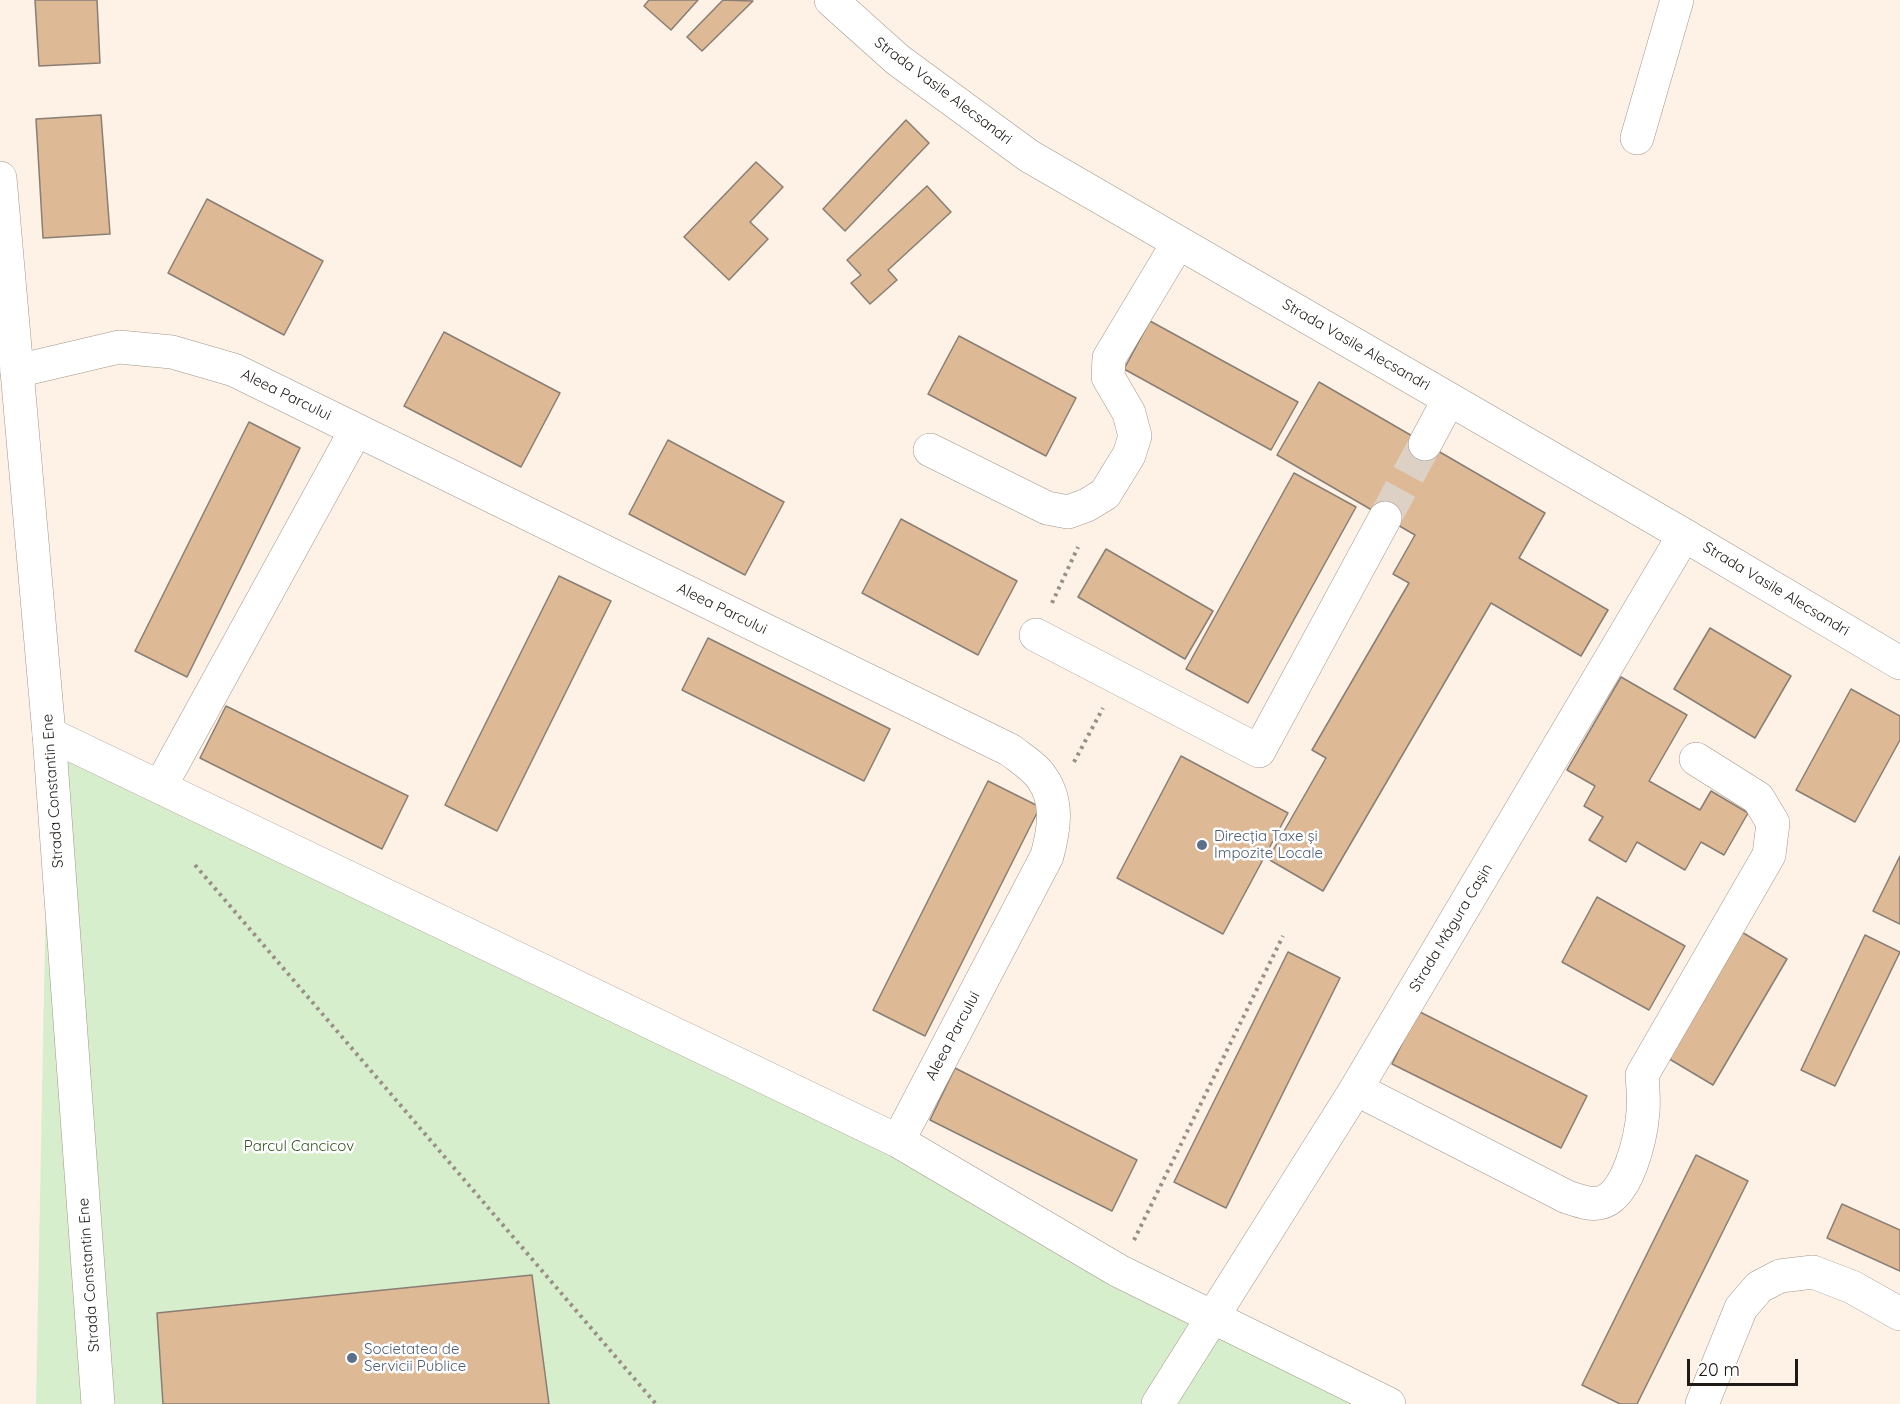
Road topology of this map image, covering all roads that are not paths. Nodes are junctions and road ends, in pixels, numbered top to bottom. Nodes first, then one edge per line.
1 (831, 0) edge
2 (1677, 0) edge
3 (1637, 138) dead end
4 (0, 178) edge
5 (1178, 243) junction
6 (17, 370) junction
7 (1449, 399) junction
8 (356, 430) junction
9 (1425, 444) tunnel mouth
10 (930, 450) dead end
11 (1385, 518) tunnel mouth
12 (1684, 535) junction
13 (1036, 635) road end
14 (1900, 663) edge
15 (49, 734) junction
16 (1696, 759) dead end
17 (160, 787) junction
18 (1356, 1089) junction
19 (898, 1141) junction
20 (1900, 1314) edge
21 (1211, 1317) junction
22 (98, 1404) edge
23 (1158, 1404) edge
24 (1389, 1404) edge
25 (1702, 1404) edge

1 - 5 street, Strada Vasile Alecsandri
2 - 3 street
4 - 6 street, Strada Constantin Ene
5 - 7 street, Strada Vasile Alecsandri
5 - 10 street
6 - 8 street, Aleea Parcului
6 - 15 street, Strada Constantin Ene
7 - 9 street
7 - 12 street, Strada Vasile Alecsandri
8 - 17 street
8 - 19 street, Aleea Parcului
11 - 13 street
12 - 14 street, Strada Vasile Alecsandri
12 - 18 street, Strada Măgura Cașin
15 - 17 street
15 - 22 street, Strada Constantin Ene
16 - 18 street
17 - 19 street
18 - 21 street, Strada Măgura Cașin
19 - 21 street
20 - 25 street
21 - 23 street, Strada Măgura Cașin
21 - 24 street

